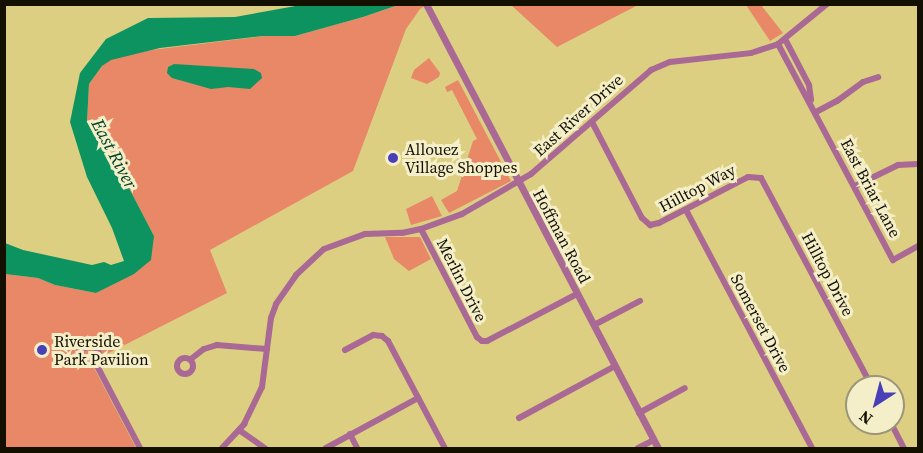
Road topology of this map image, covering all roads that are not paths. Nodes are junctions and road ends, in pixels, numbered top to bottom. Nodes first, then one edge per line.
1 (827, 4) edge
2 (427, 7) edge
3 (785, 39) junction
4 (778, 44) junction
5 (878, 77) dead end
6 (811, 104) junction
7 (816, 112) junction
8 (592, 122) junction
9 (918, 164) edge
10 (757, 176) joint
11 (519, 183) junction
12 (855, 186) junction
13 (686, 210) junction
14 (421, 229) junction
15 (918, 246) edge
16 (577, 294) junction
17 (640, 301) dead end
18 (594, 325) junction
19 (267, 349) junction
20 (345, 350) dead end
21 (190, 359) dead end
22 (95, 362) dead end
23 (615, 366) junction
24 (866, 375) edge
25 (685, 388) dead end
26 (418, 398) junction
27 (639, 413) junction
28 (519, 418) dead end
29 (239, 430) junction
30 (350, 434) junction
31 (654, 440) junction
32 (140, 448) edge
33 (222, 448) edge
34 (266, 448) edge
35 (326, 448) edge
36 (357, 448) edge
37 (445, 448) edge
38 (638, 448) edge
39 (658, 448) edge
40 (812, 448) edge

1 - 3 street, East River Drive
2 - 11 street, Hoffman Road
3 - 4 street, East River Drive
3 - 6 street, East Briar Lane
4 - 6 street, East Briar Lane
4 - 8 street, East River Drive
5 - 7 street
6 - 7 street, East Briar Lane
7 - 12 street, East Briar Lane
8 - 11 street, East River Drive
8 - 13 street, Hilltop Way
9 - 12 street
10 - 13 street, Hilltop Way
10 - 24 street, Hilltop Drive
11 - 14 street, East River Drive
11 - 16 street, Hoffman Road
12 - 15 street, East Briar Lane
13 - 40 street, Somerset Drive
14 - 16 street, Merlin Drive
14 - 19 street, East River Drive
16 - 18 street, Hoffman Road
17 - 18 street
18 - 23 street, Hoffman Road
19 - 21 street
19 - 29 street, East River Drive
20 - 26 street
22 - 32 street
23 - 27 street, Hoffman Road
23 - 28 street
25 - 27 street
26 - 30 street
26 - 37 street
27 - 31 street, Hoffman Road
29 - 33 street, East River Drive
29 - 34 street
30 - 35 street
30 - 36 street
31 - 38 street
31 - 39 street, Hoffman Road

